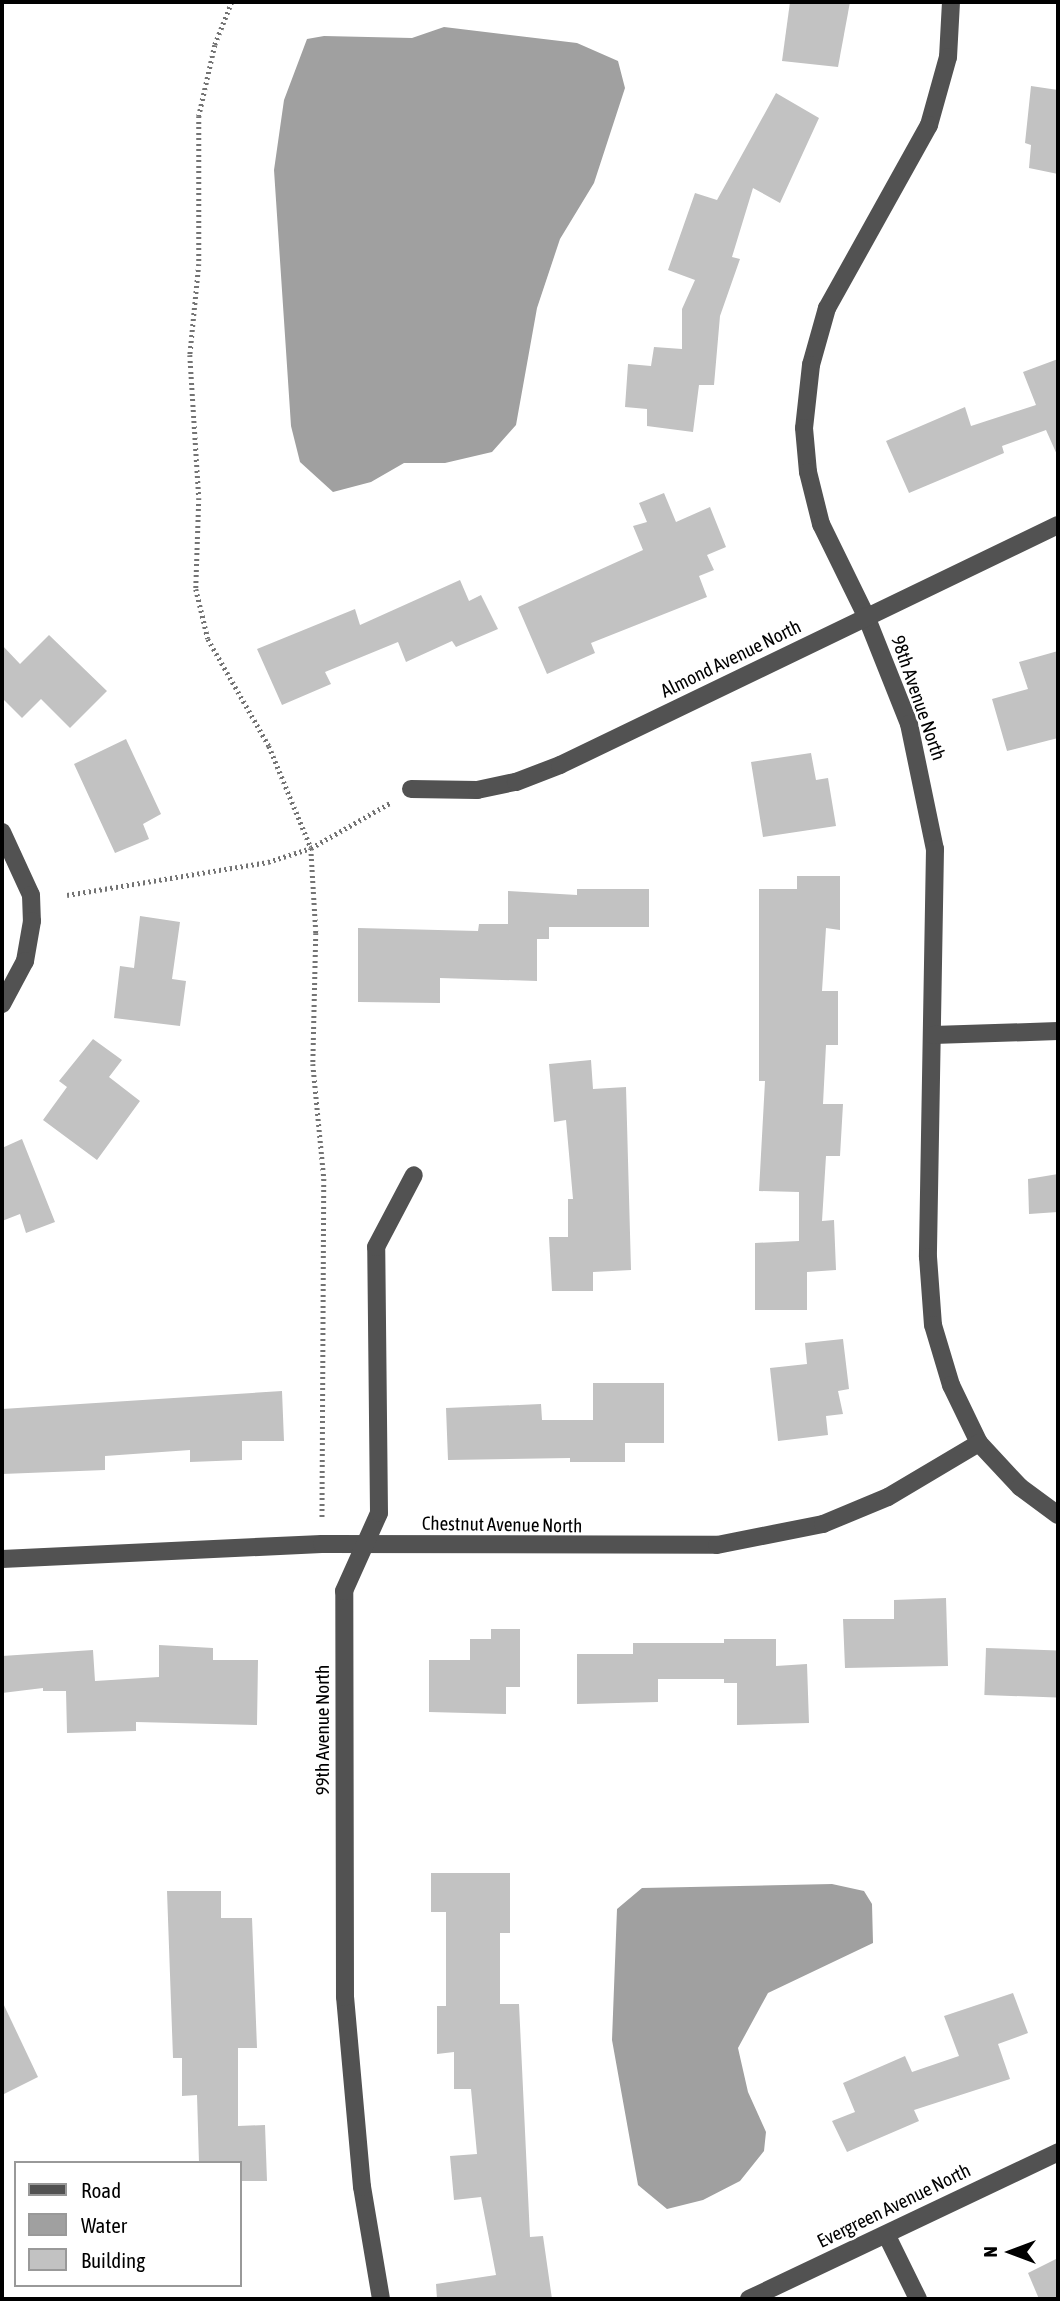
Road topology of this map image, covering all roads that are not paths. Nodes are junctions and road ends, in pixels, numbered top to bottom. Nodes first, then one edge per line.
1 (951, 2) edge
2 (1058, 525) edge
3 (866, 617) junction
4 (411, 789) road end
5 (2, 832) edge
6 (2, 1004) edge
7 (1058, 1031) edge
8 (933, 1035) junction
9 (414, 1175) dead end
10 (979, 1443) junction
11 (1058, 1515) edge
12 (363, 1544) junction
13 (2, 1559) edge
14 (1058, 2152) edge
15 (887, 2236) junction
16 (381, 2299) edge
17 (749, 2299) edge
18 (918, 2299) edge

1 - 3 street, 98th Avenue North
2 - 3 street, Almond Avenue North
3 - 4 street, Almond Avenue North
3 - 8 street, 98th Avenue North
5 - 6 street
7 - 8 street
8 - 10 street, 98th Avenue North
9 - 12 street, 99th Avenue North
10 - 11 street, 98th Avenue North
10 - 12 street, Chestnut Avenue North
12 - 13 street, Chestnut Avenue North
12 - 16 street, 99th Avenue North
14 - 15 street, Evergreen Avenue North
15 - 17 street, Evergreen Avenue North
15 - 18 street

